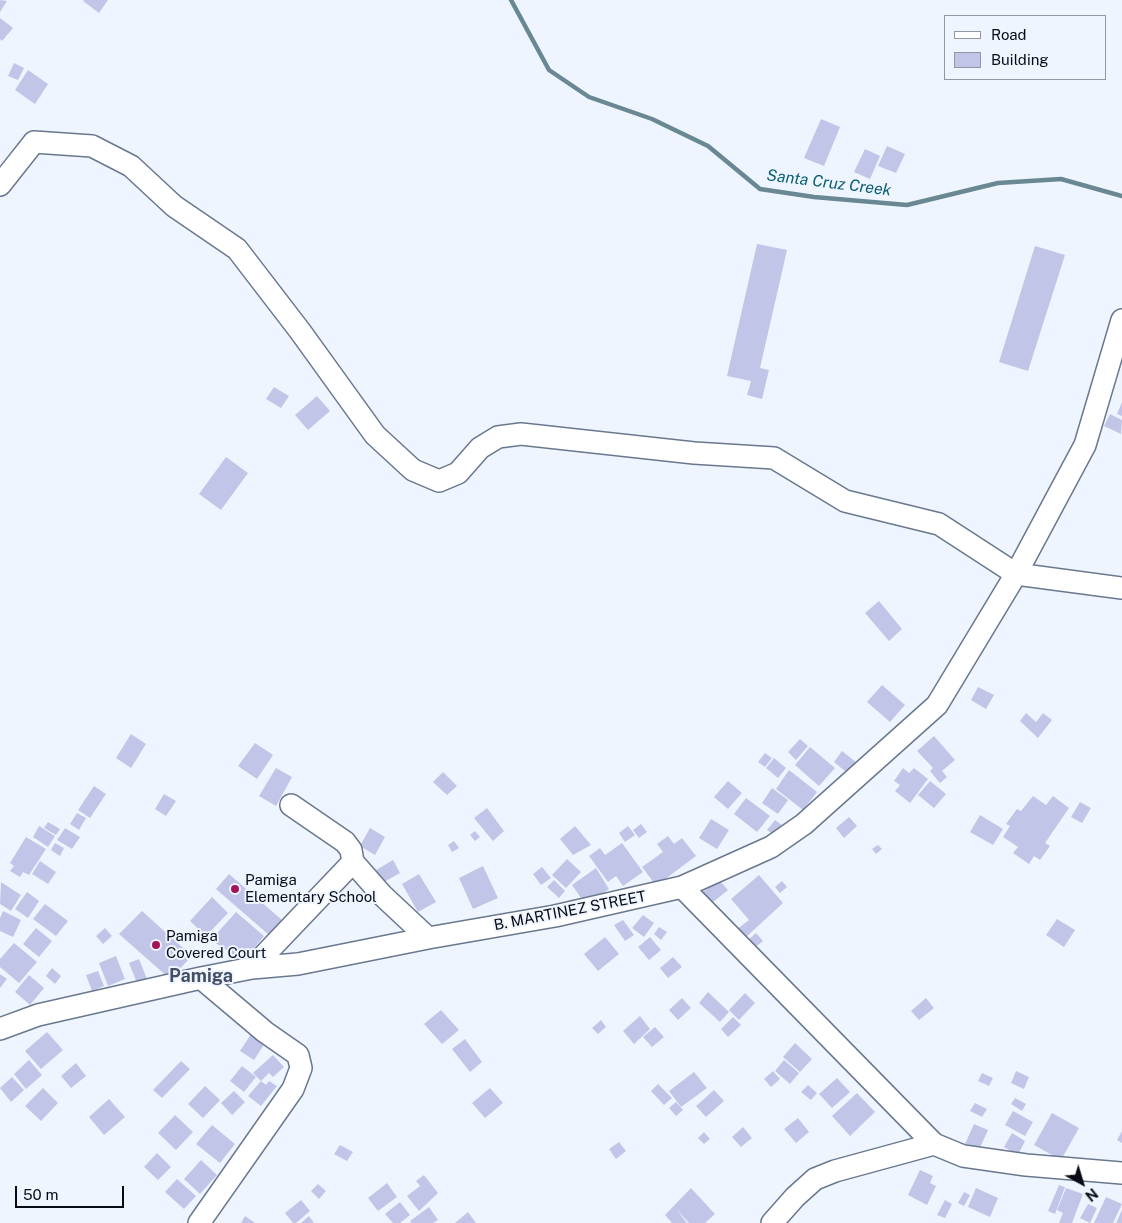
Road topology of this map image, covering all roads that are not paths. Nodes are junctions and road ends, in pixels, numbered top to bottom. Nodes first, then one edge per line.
1 (0, 185) edge
2 (1122, 320) edge
3 (1016, 574) junction
4 (1122, 588) edge
5 (291, 805) dead end
6 (353, 862) junction
7 (682, 888) junction
8 (428, 938) junction
9 (252, 968) junction
10 (201, 978) junction
11 (0, 1029) edge
12 (934, 1144) junction
13 (1122, 1173) edge
14 (199, 1223) edge
15 (772, 1223) edge

1 - 3 street
2 - 3 street, B. MARTINEZ STREET
3 - 4 street
3 - 7 street, B. MARTINEZ STREET
5 - 6 street
6 - 8 street
6 - 9 street
7 - 8 street, B. MARTINEZ STREET
7 - 12 street
8 - 9 street, B. MARTINEZ STREET
9 - 10 street, B. MARTINEZ STREET
10 - 11 street, B. MARTINEZ STREET
10 - 14 street
12 - 13 street
12 - 15 street

